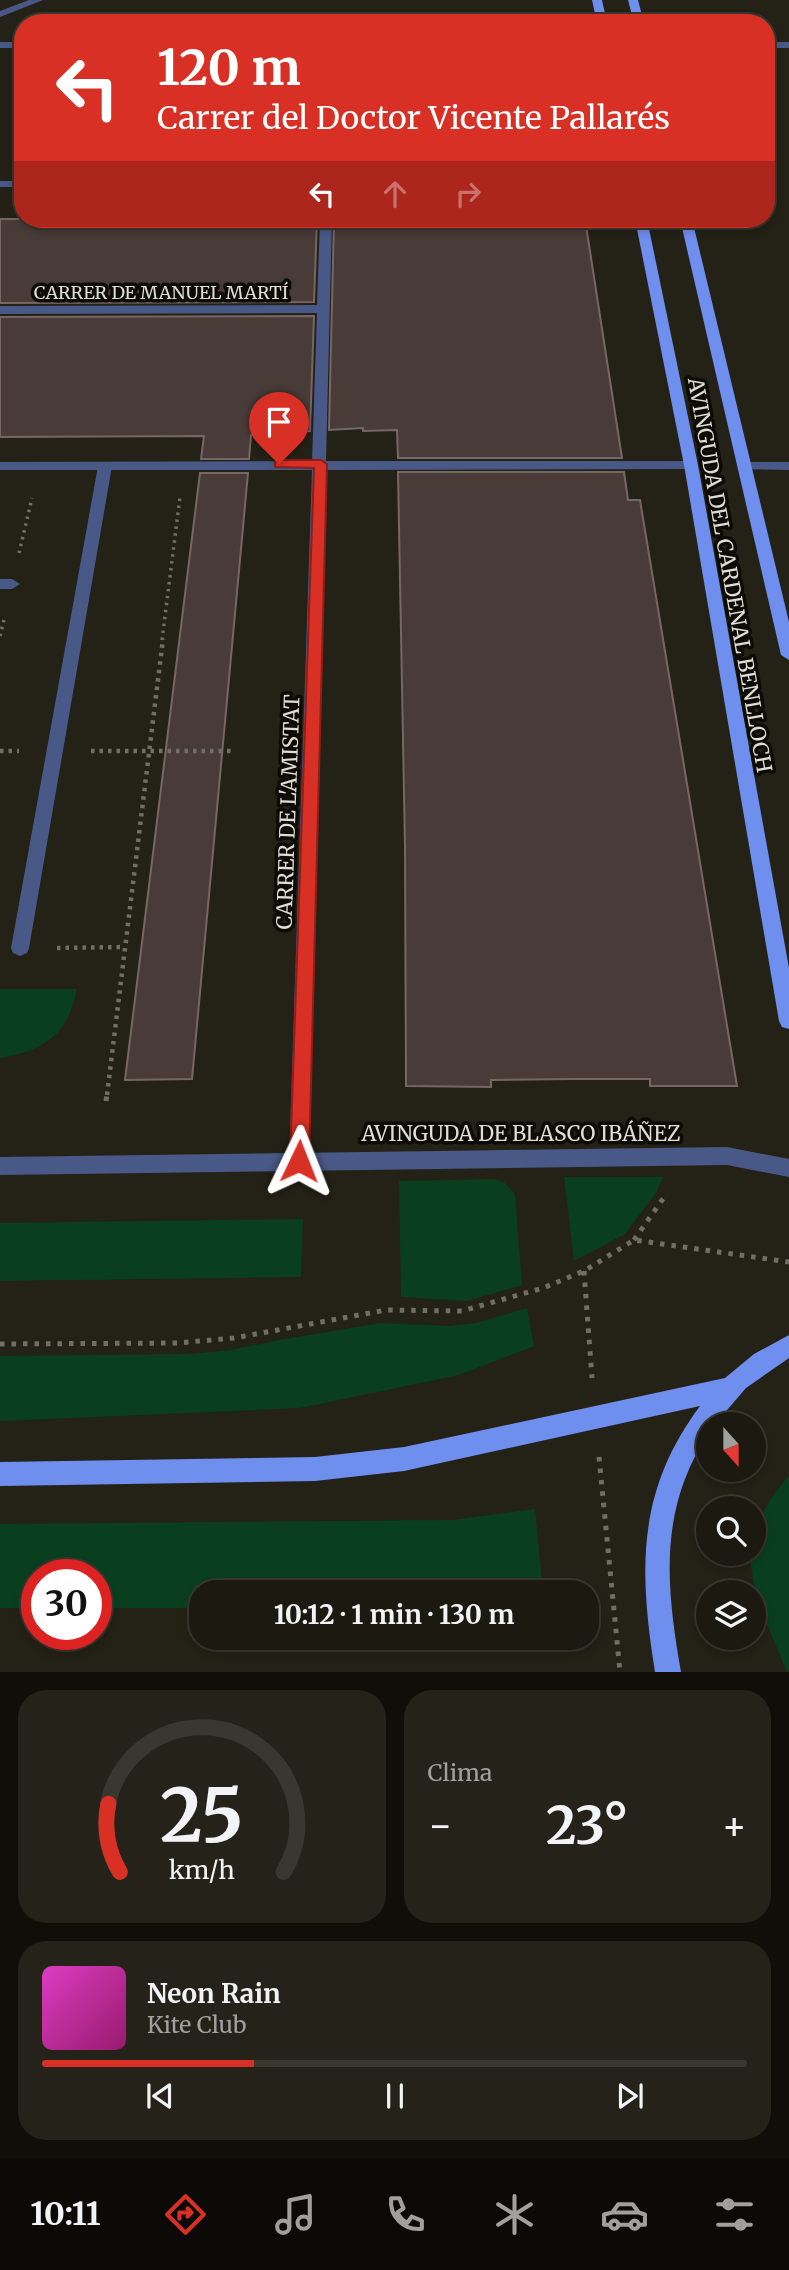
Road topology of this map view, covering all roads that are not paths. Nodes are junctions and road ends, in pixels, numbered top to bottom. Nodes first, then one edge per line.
1 (38, 0) edge
2 (0, 14) edge
3 (326, 228) edge
4 (644, 228) edge
5 (688, 228) edge
6 (323, 309) junction
7 (0, 310) edge
8 (321, 464) junction
9 (691, 465) junction
10 (0, 466) edge
11 (105, 466) junction
12 (789, 466) edge
13 (744, 467) junction
14 (789, 655) edge
15 (20, 948) road end
16 (789, 1021) edge
17 (299, 1161) junction
18 (0, 1166) edge
19 (789, 1168) edge
20 (789, 1346) edge
21 (727, 1389) junction
22 (0, 1474) edge
23 (668, 1671) edge

1 - 2 street
3 - 6 street, CARRER DE L'AMISTAT
4 - 9 main road, AVINGUDA DEL CARDENAL BENLLOCH
5 - 13 main road, AVINGUDA DEL CARDENAL BENLLOCH
6 - 7 street, CARRER DE MANUEL MARTÍ
6 - 8 street, CARRER DE L'AMISTAT
8 - 9 street
8 - 11 street
8 - 17 street, CARRER DE L'AMISTAT
9 - 16 main road, AVINGUDA DEL CARDENAL BENLLOCH
10 - 11 street
11 - 15 street
12 - 13 street
13 - 14 main road, AVINGUDA DEL CARDENAL BENLLOCH
17 - 18 street, AVINGUDA DE BLASCO IBÁÑEZ
17 - 19 street, AVINGUDA DE BLASCO IBÁÑEZ
20 - 21 main road
21 - 22 main road
21 - 23 main road

